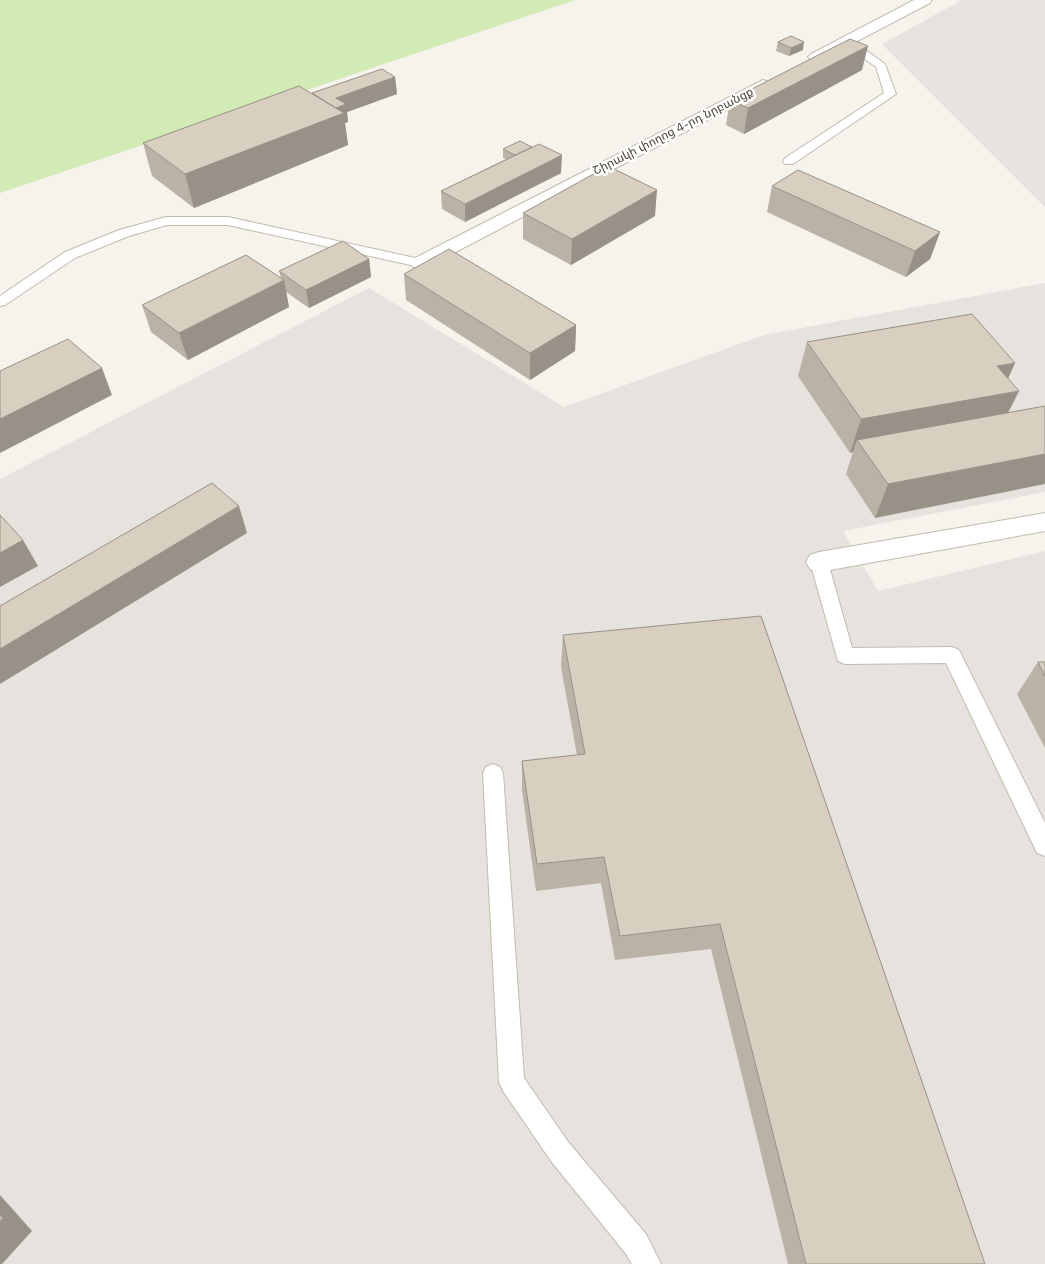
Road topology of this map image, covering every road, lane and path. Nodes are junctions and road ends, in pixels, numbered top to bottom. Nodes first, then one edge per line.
1 (925, 0) edge
2 (841, 44) junction
3 (806, 62) edge
4 (779, 76) edge
5 (789, 161) dead end
6 (420, 263) joint
7 (0, 302) edge
8 (1045, 522) edge
9 (818, 562) joint
10 (493, 773) dead end
11 (1045, 846) edge
12 (647, 1264) edge

1 - 2 street
2 - 3 street
2 - 5 lane
4 - 6 street, Շիրակի փողոց 4-րդ նրբանցք
6 - 7 lane
8 - 9 street
9 - 11 lane
10 - 12 lane

